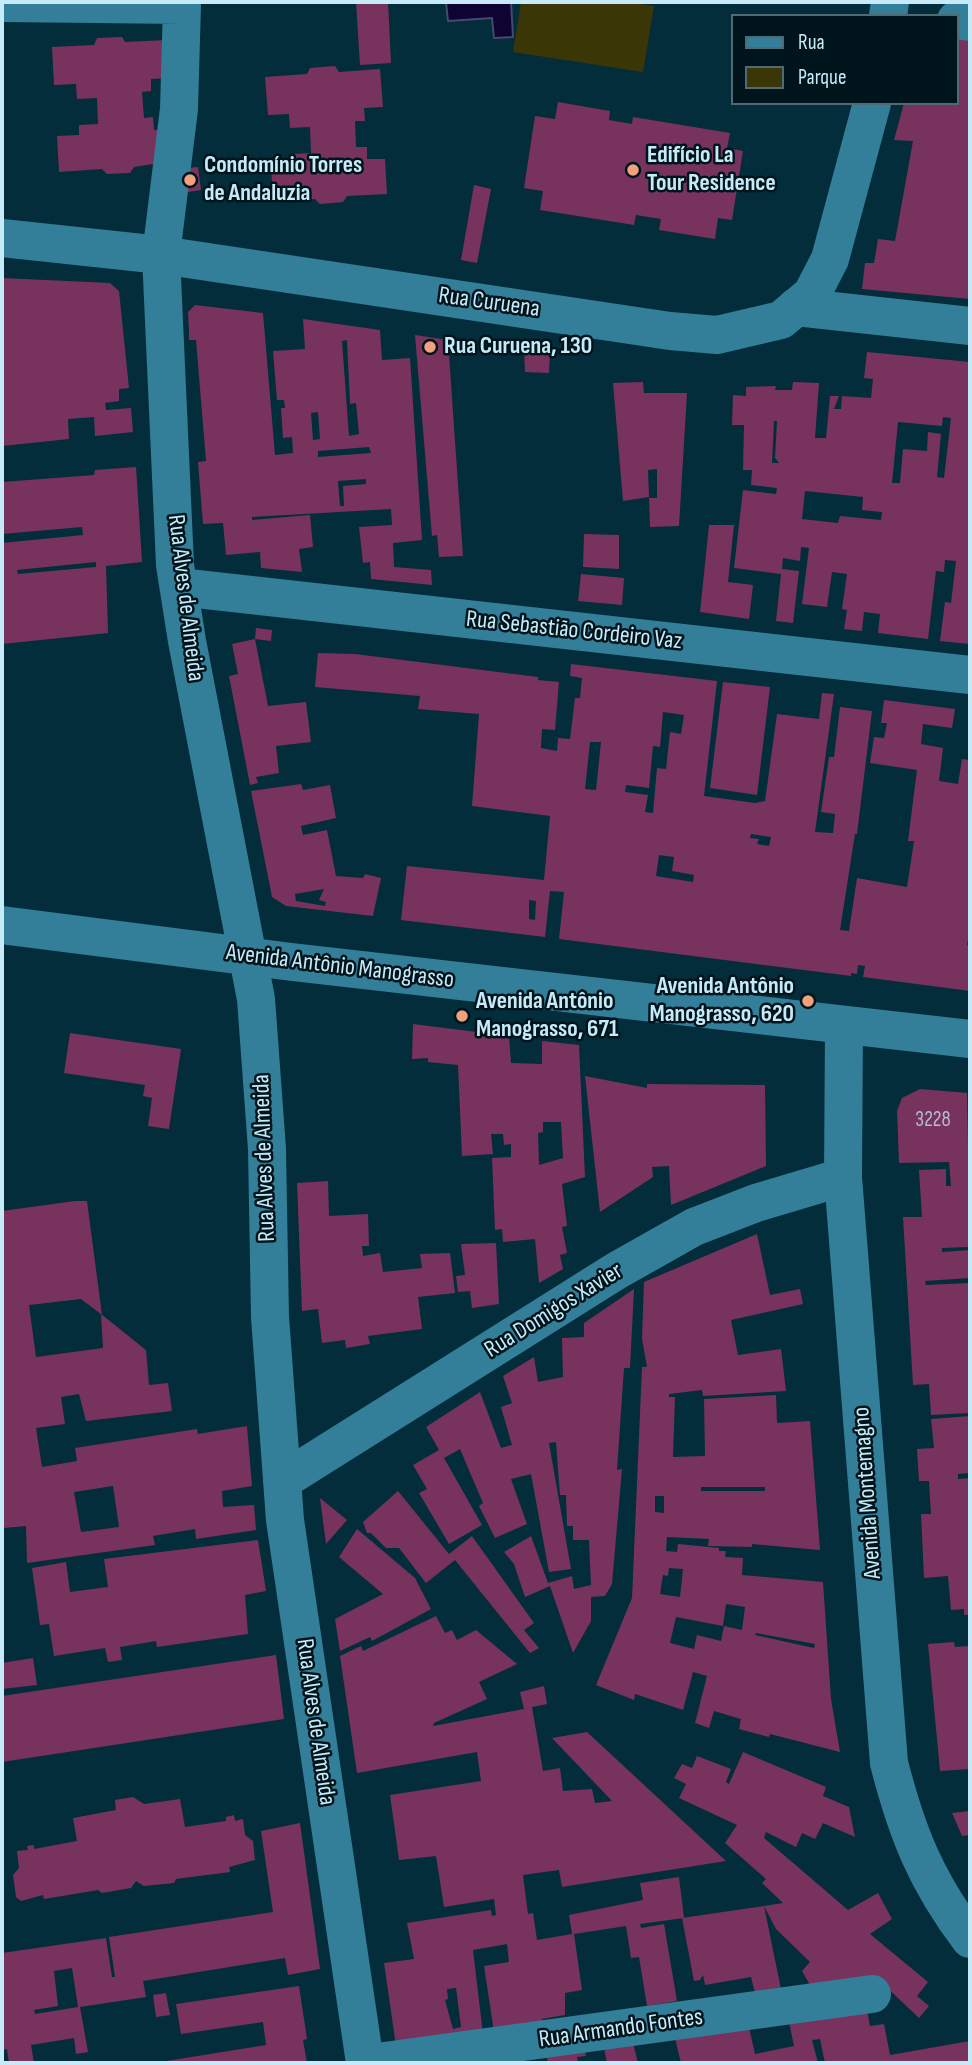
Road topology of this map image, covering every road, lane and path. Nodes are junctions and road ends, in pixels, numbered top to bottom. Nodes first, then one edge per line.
1 (2, 3) edge
2 (871, 105) edge
3 (2, 238) edge
4 (161, 254) junction
5 (796, 307) junction
6 (970, 326) edge
7 (179, 587) junction
8 (970, 675) edge
9 (2, 925) edge
10 (248, 957) junction
11 (844, 1026) junction
12 (970, 1039) edge
13 (844, 1177) junction
14 (282, 1481) junction
15 (970, 1939) edge
16 (872, 1994) dead end
17 (365, 2063) edge
18 (370, 2063) edge

1 - 4 street, Rua Alves de Almeida
2 - 5 street, Rua Curuena
3 - 4 street, Rua Curuena
4 - 5 street, Rua Curuena
4 - 7 street, Rua Alves de Almeida
5 - 6 street
7 - 8 street, Rua Sebastião Cordeiro Vaz
7 - 10 street, Rua Alves de Almeida
9 - 10 street, Avenida Antônio Manograsso
10 - 11 street, Avenida Antônio Manograsso
10 - 14 street, Rua Alves de Almeida
11 - 12 street, Avenida Antônio Manograsso
11 - 13 street, Avenida Montemagno
13 - 14 street, Rua Domigos Xavier
13 - 15 street, Avenida Montemagno
14 - 17 street, Rua Alves de Almeida
16 - 18 street, Rua Armando Fontes

